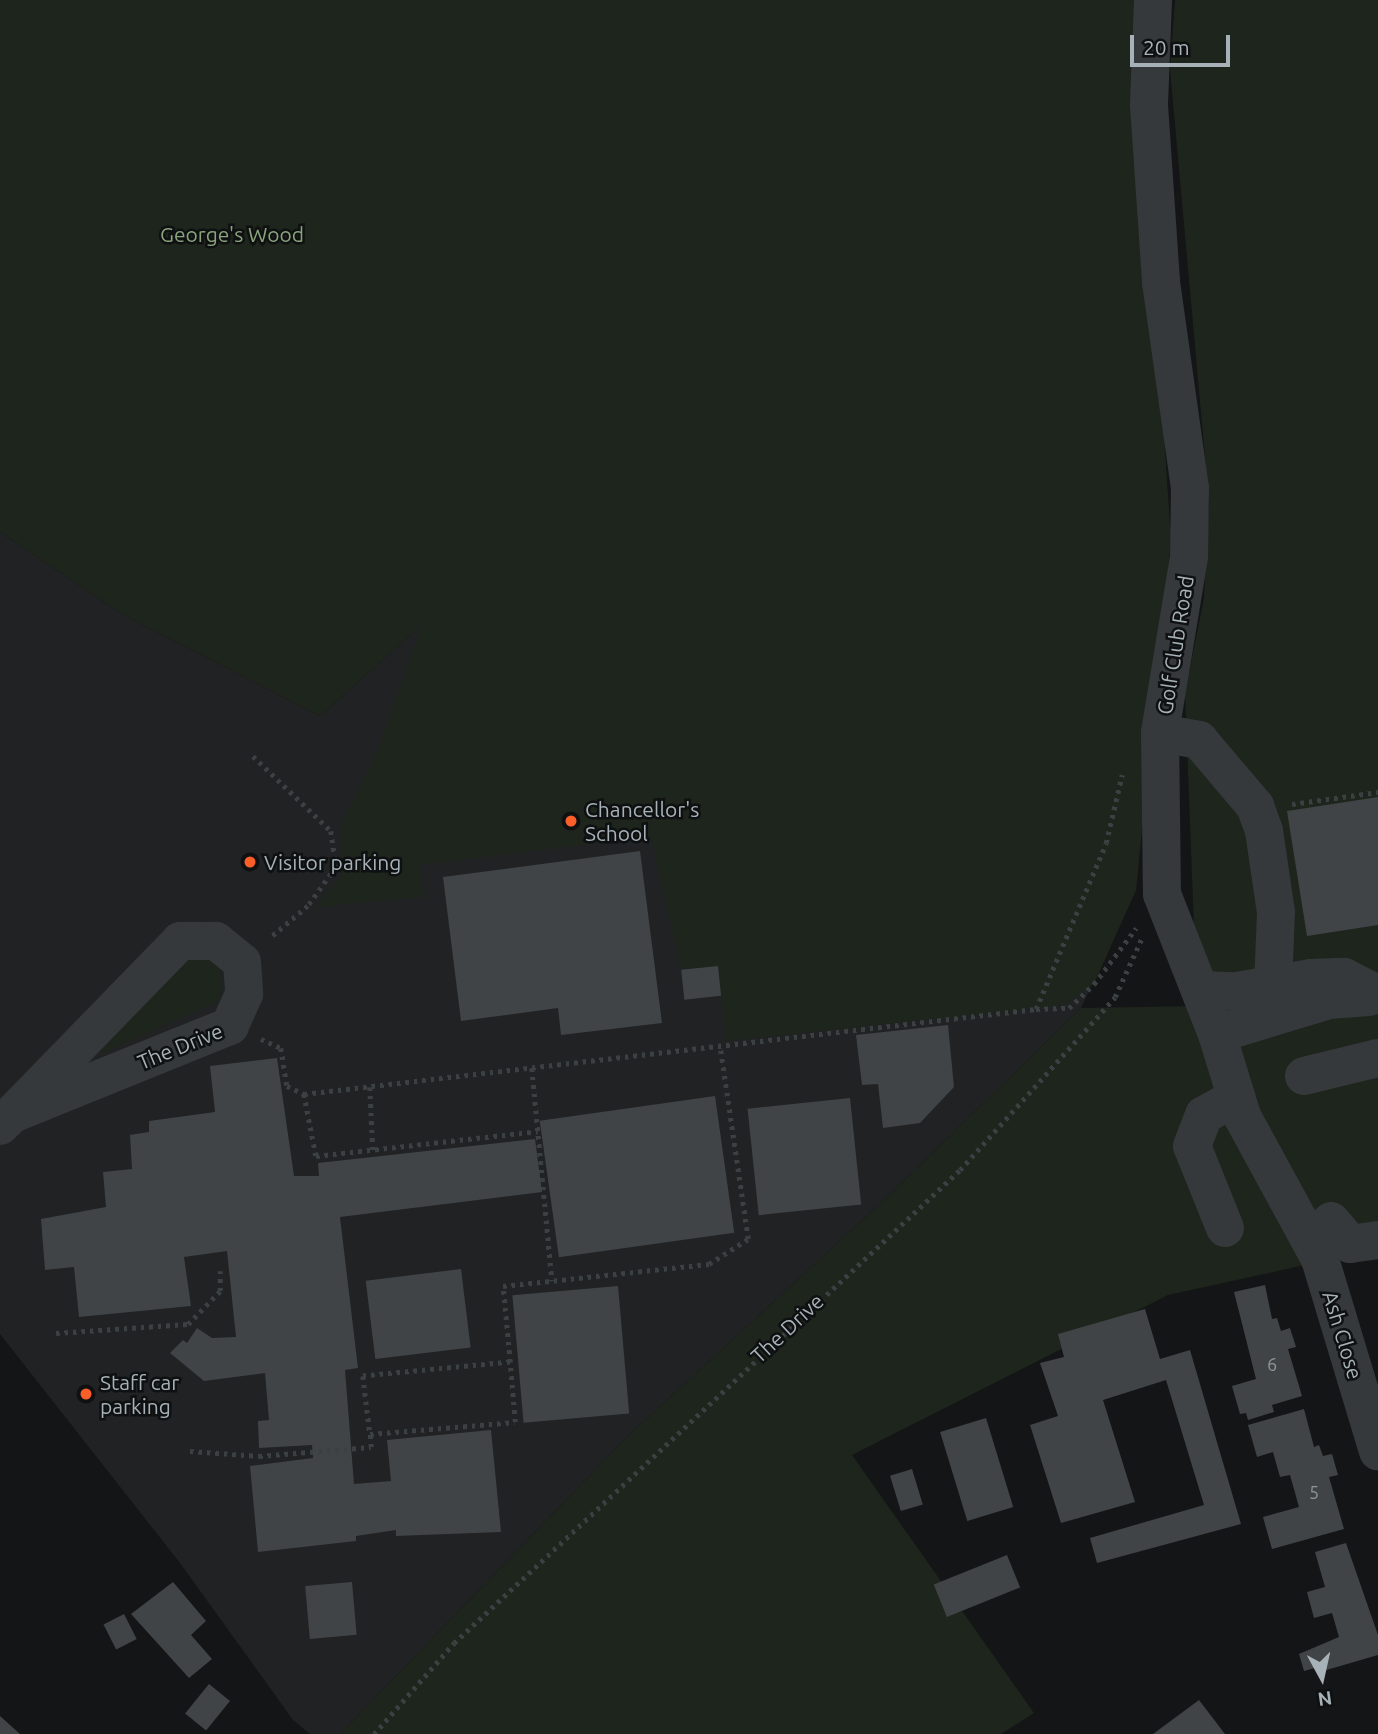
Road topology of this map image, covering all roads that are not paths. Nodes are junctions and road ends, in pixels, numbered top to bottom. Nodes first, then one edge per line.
1 (1153, 0) edge
2 (1160, 733) junction
3 (1273, 987) junction
4 (1200, 990) junction
5 (1378, 995) edge
6 (1217, 1034) junction
7 (1378, 1058) edge
8 (1304, 1076) dead end
9 (1236, 1097) junction
10 (6, 1120) edge
11 (1331, 1221) dead end
12 (1225, 1228) dead end
13 (1378, 1240) edge
14 (1320, 1259) joint
15 (1378, 1451) edge

1 - 2 street, Golf Club Road
2 - 3 street
2 - 4 street, Golf Club Road
3 - 4 street
3 - 5 street
4 - 6 street, Golf Club Road
5 - 6 street
6 - 9 street, Golf Club Road
7 - 8 street
9 - 12 street
9 - 14 street, Golf Club Road
10 - 10 street, The Drive
11 - 13 street
14 - 15 street, Ash Close

